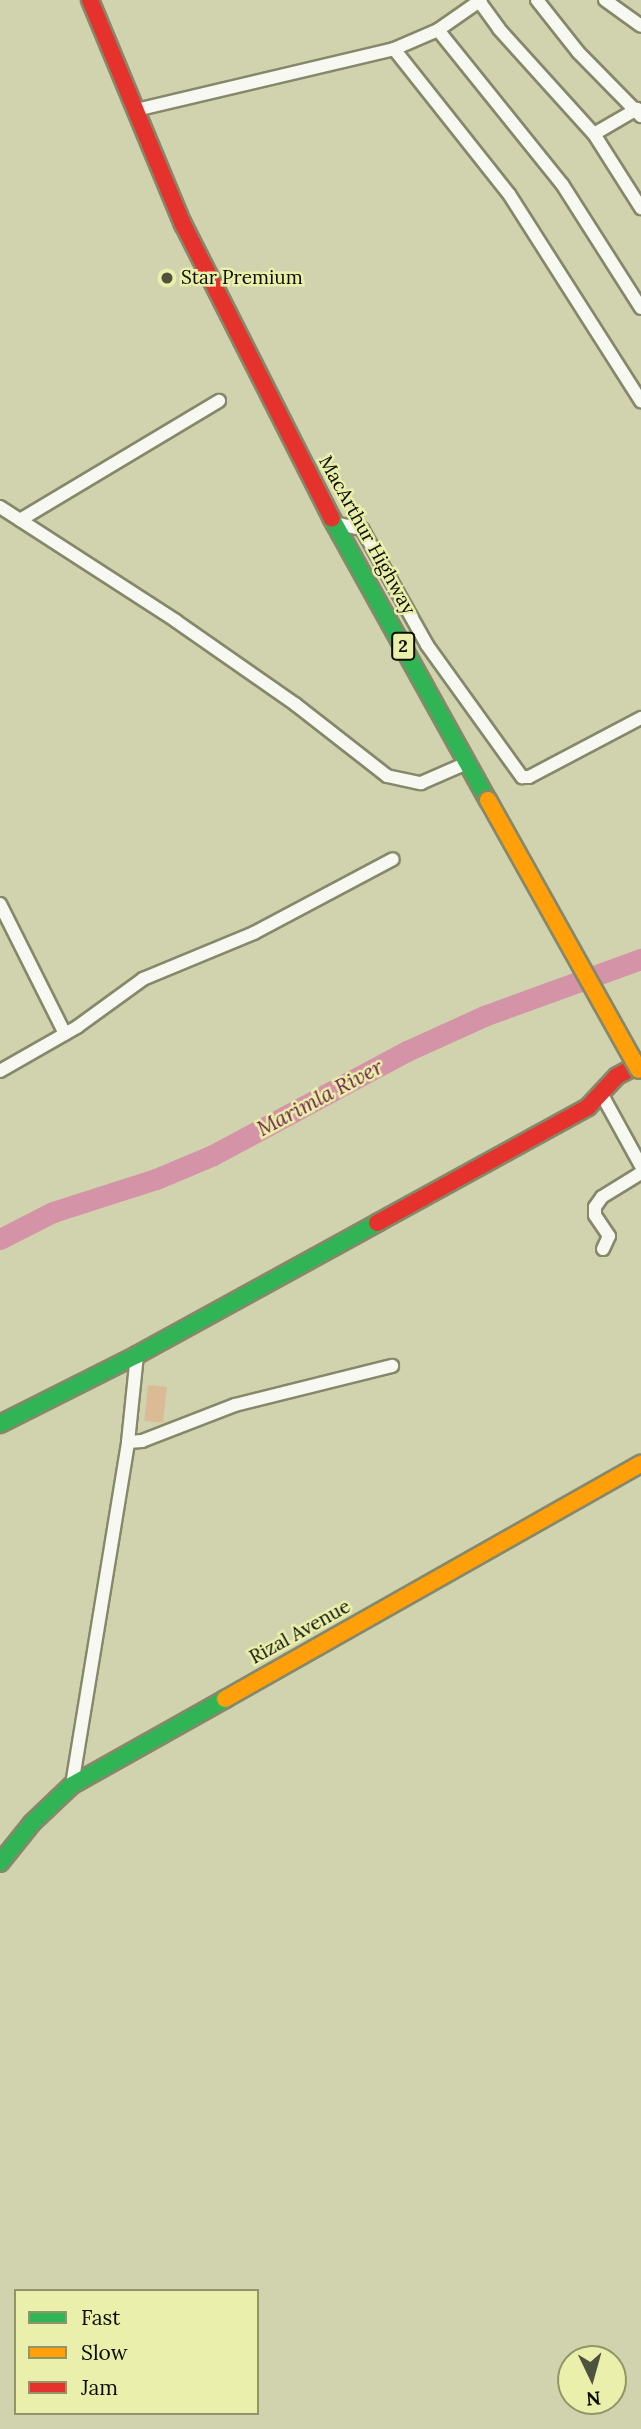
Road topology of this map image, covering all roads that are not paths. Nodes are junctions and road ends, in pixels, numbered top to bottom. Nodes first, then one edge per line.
1 (90, 0) edge
2 (480, 0) edge
3 (537, 0) edge
4 (605, 0) edge
5 (461, 5) edge
6 (641, 26) edge
7 (438, 30) junction
8 (394, 49) junction
9 (136, 110) junction
10 (639, 112) edge
11 (594, 134) junction
12 (641, 208) edge
13 (641, 308) edge
14 (219, 401) dead end
15 (641, 401) edge
16 (0, 507) edge
17 (20, 520) junction
18 (335, 523) junction
19 (641, 718) edge
20 (467, 763) junction
21 (393, 859) dead end
22 (0, 904) edge
23 (65, 1034) junction
24 (640, 1069) edge
25 (0, 1071) edge
26 (602, 1095) junction
27 (641, 1166) edge
28 (641, 1173) edge
29 (603, 1249) dead end
30 (137, 1355) junction
31 (392, 1366) dead end
32 (0, 1424) edge
33 (128, 1442) junction
34 (641, 1464) edge
35 (72, 1785) junction
36 (0, 1863) edge

1 - 9 main road, MacArthur Highway / 2
2 - 5 street
2 - 11 street
3 - 10 street
4 - 6 street
5 - 7 street
7 - 8 street
7 - 13 street
8 - 9 street
8 - 15 street
9 - 18 main road, MacArthur Highway / 2
10 - 11 street
11 - 12 street
14 - 17 street
16 - 17 street
17 - 20 street
18 - 19 street
18 - 20 main road, MacArthur Highway / 2
20 - 24 main road, MacArthur Highway / 2, bridge
21 - 23 street
22 - 23 street
23 - 25 street
24 - 26 main road
26 - 27 street
26 - 30 main road
28 - 29 street
30 - 32 main road
30 - 33 street
31 - 33 street
33 - 35 street
34 - 35 main road, Rizal Avenue
35 - 36 main road, Rizal Avenue

